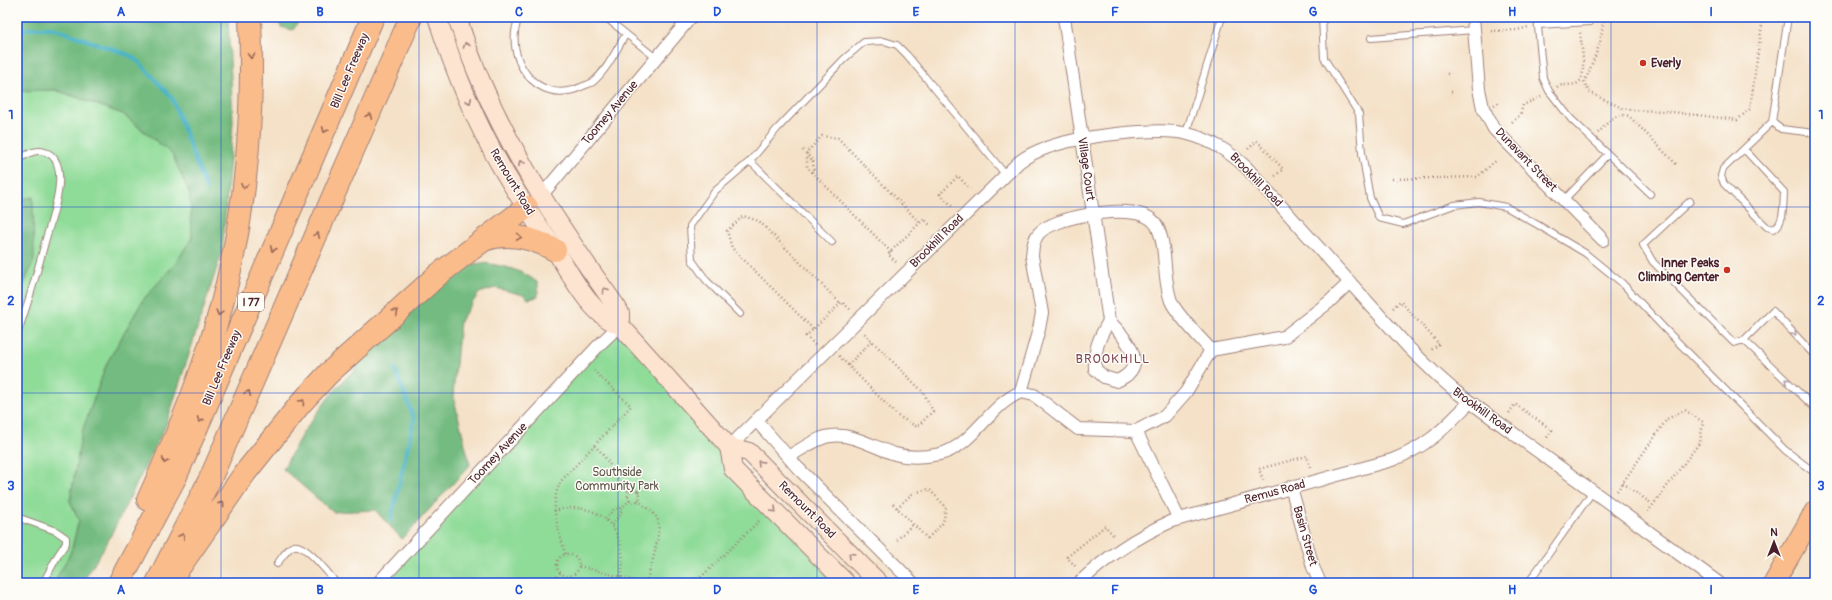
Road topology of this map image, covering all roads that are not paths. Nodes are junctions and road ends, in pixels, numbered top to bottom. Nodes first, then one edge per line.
1 (250, 17) edge
2 (374, 17) edge
3 (411, 17) edge
4 (438, 17) edge
5 (519, 17) edge
6 (605, 17) edge
7 (691, 17) edge
8 (1064, 17) edge
9 (1222, 17) edge
10 (1322, 17) edge
11 (1473, 17) edge
12 (1537, 17) edge
13 (1788, 17) edge
14 (458, 22) edge
15 (1590, 22) dead end
16 (1538, 25) junction
17 (1474, 30) junction
18 (626, 34) junction
19 (1371, 38) dead end
20 (656, 58) junction
21 (1772, 122) junction
22 (1186, 133) junction
23 (1815, 133) edge
24 (1082, 140) junction
25 (1744, 149) junction
26 (1608, 154) junction
27 (17, 160) edge
28 (750, 161) junction
29 (1005, 174) junction
30 (1650, 194) dead end
31 (1564, 200) junction
32 (1690, 201) dead end
33 (534, 202) junction
34 (1093, 214) junction
35 (1603, 240) dead end
36 (481, 241) junction
37 (832, 242) dead end
38 (555, 250) junction
39 (1350, 282) junction
40 (740, 314) dead end
41 (1109, 321) junction
42 (620, 325) junction
43 (17, 334) edge
44 (1744, 340) junction
45 (1211, 350) junction
46 (1815, 356) edge
47 (1021, 392) junction
48 (1470, 402) junction
49 (1815, 408) edge
50 (756, 420) junction
51 (1136, 431) junction
52 (729, 447) junction
53 (788, 457) junction
54 (1815, 473) edge
55 (1291, 487) junction
56 (1593, 491) junction
57 (1815, 511) edge
58 (17, 517) edge
59 (1179, 519) junction
60 (277, 564) dead end
61 (42, 583) edge
62 (112, 583) edge
63 (119, 583) edge
64 (157, 583) edge
65 (169, 583) edge
66 (336, 583) edge
67 (378, 583) edge
68 (846, 583) edge
69 (879, 583) edge
70 (913, 583) edge
71 (1079, 583) edge
72 (1320, 583) edge
73 (1528, 583) edge
74 (1719, 583) edge
75 (1774, 583) edge

1 -> 62 highway
2 -> 63 highway, Bill Lee Freeway / I 77
64 -> 3 highway
4 -> 33 main road, Remount Road
5 - 18 lane
6 - 18 lane
7 - 20 street, Toomey Avenue
8 - 24 street, Village Court
9 - 22 lane
10 - 54 lane
11 - 17 street, Dunavant Street
12 - 16 lane
13 - 21 lane
33 -> 14 main road, Remount Road
15 - 16 lane
16 - 26 lane
17 - 19 lane
17 - 31 street, Dunavant Street
18 - 20 lane
20 - 33 street, Toomey Avenue
21 - 23 lane
21 - 25 lane
22 - 24 street, Brookhill Road
22 - 39 street, Brookhill Road
24 - 29 street, Brookhill Road
24 - 34 street, Village Court
25 - 25 lane
26 - 30 lane
26 - 31 lane
27 - 43 lane
28 - 29 lane
28 - 37 lane
28 - 40 lane
29 - 50 street, Brookhill Road
31 - 35 street, Dunavant Street
32 - 44 lane
33 - 36 highway
33 - 38 main road, Remount Road
42 -> 33 main road, Remount Road
34 - 41 street, Village Court
34 - 45 street
34 - 47 street
36 -> 38 highway
65 -> 36 highway
38 - 42 main road, Remount Road
39 - 45 street
39 - 48 street, Brookhill Road
41 - 41 street
42 - 52 main road, Remount Road
42 - 67 street, Toomey Avenue
44 -> 46 lane
49 -> 44 lane
45 - 51 street
47 - 51 street
47 - 53 street
48 - 55 street, Remus Road
48 - 56 street, Brookhill Road
50 - 52 street, Brookhill Road
50 - 53 street
51 - 59 street
52 -> 68 main road, Remount Road
69 -> 52 main road, Remount Road
53 - 70 street
55 - 59 street, Remus Road
55 - 72 street, Basin Street
56 - 73 lane
56 - 74 street, Brookhill Road
57 - 75 main road
58 - 61 lane
59 - 71 street, Remus Road
60 - 66 lane

